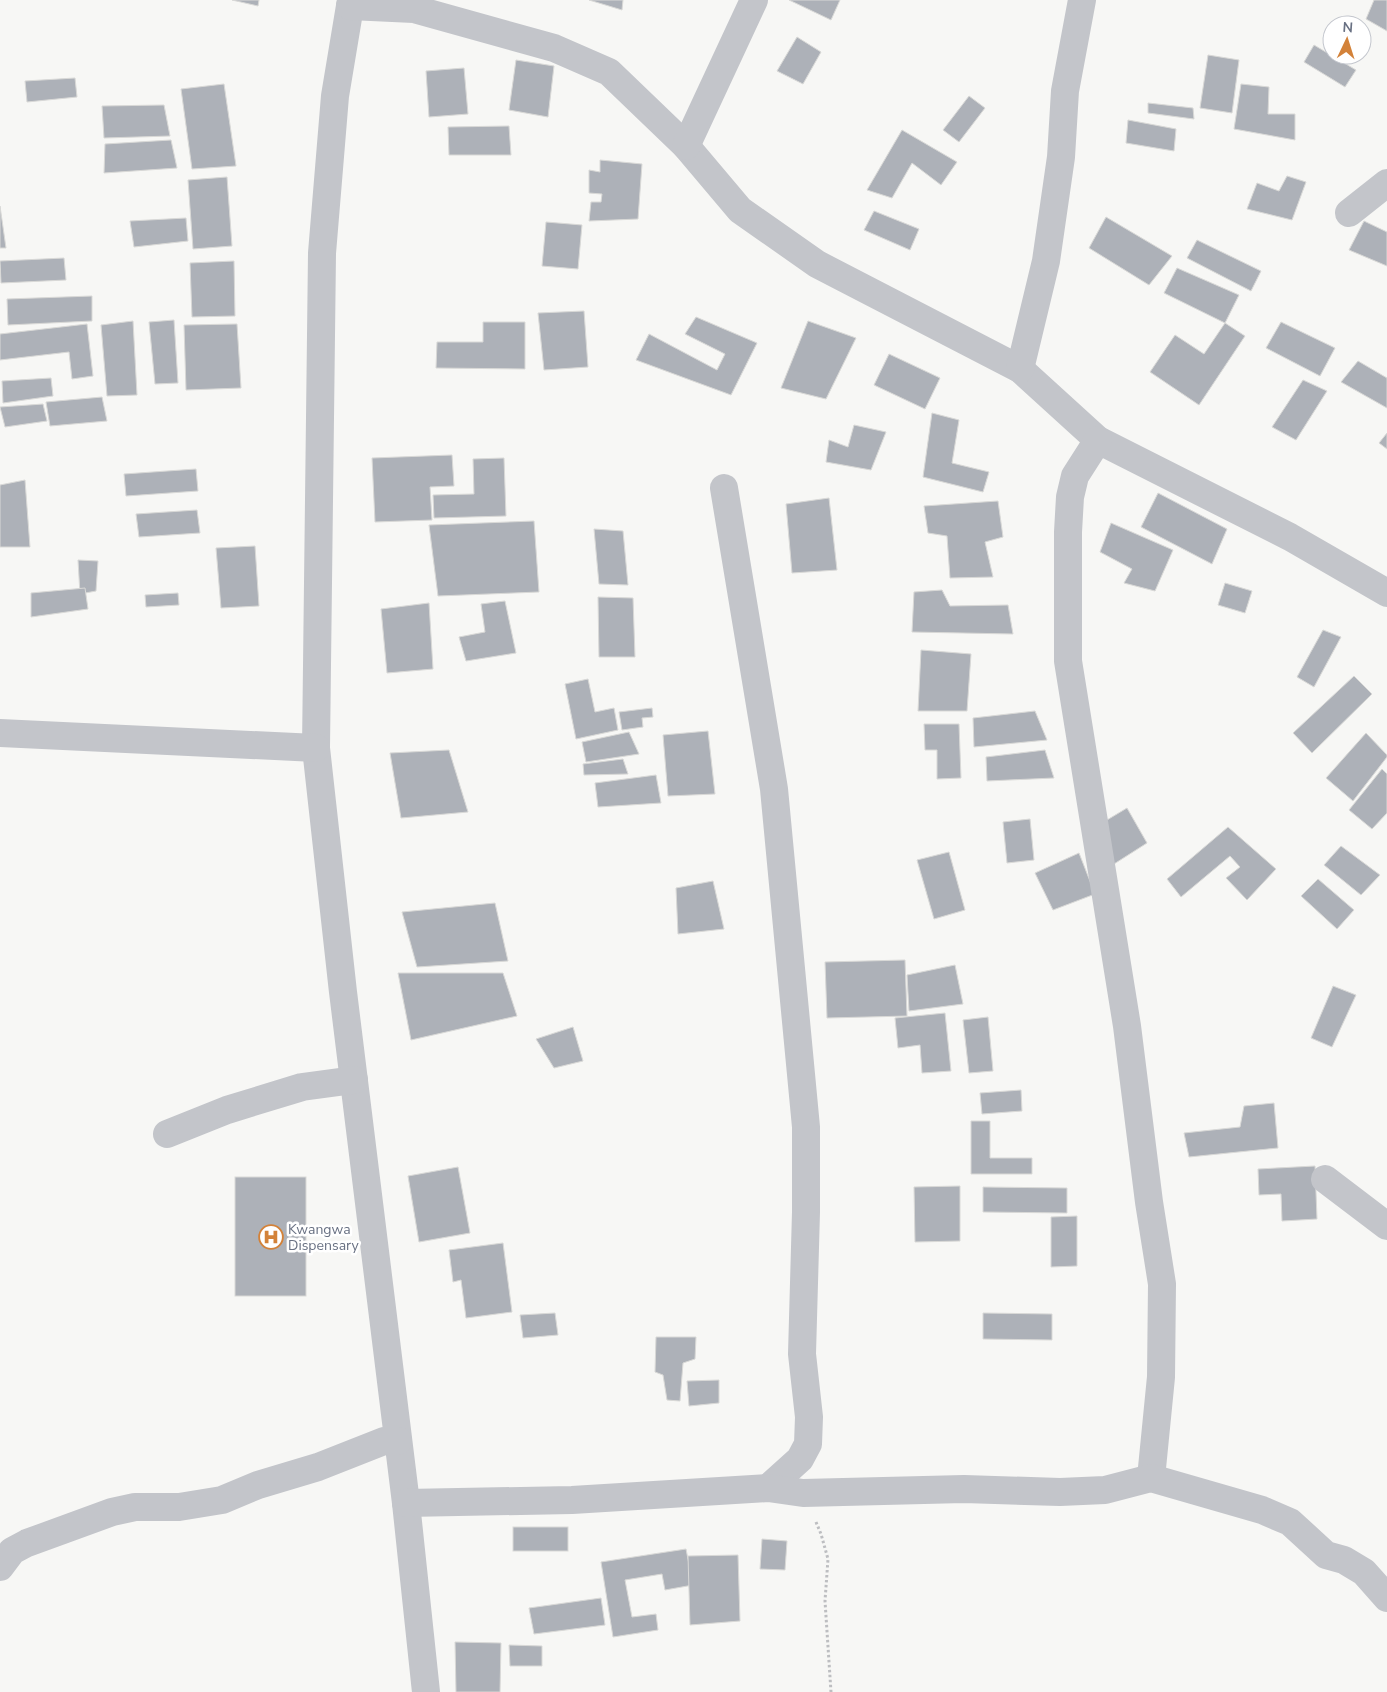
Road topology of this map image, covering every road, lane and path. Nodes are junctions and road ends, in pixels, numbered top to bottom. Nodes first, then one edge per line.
1 (754, 0) edge
2 (1082, 0) edge
3 (351, 3) edge
4 (686, 146) junction
5 (1387, 183) edge
6 (1349, 213) dead end
7 (1020, 369) junction
8 (1098, 440) junction
9 (724, 488) dead end
10 (1387, 592) edge
11 (0, 733) edge
12 (316, 748) junction
13 (354, 1080) junction
14 (167, 1134) dead end
15 (1325, 1179) dead end
16 (1387, 1226) edge
17 (398, 1441) junction
18 (1151, 1478) junction
19 (768, 1488) junction
20 (803, 1493) junction
21 (406, 1503) junction
22 (0, 1567) edge
23 (1387, 1598) edge
24 (426, 1692) edge
25 (831, 1692) edge

1 - 4 street
2 - 7 street
3 - 4 street
3 - 12 street
4 - 7 street
5 - 6 street
7 - 8 street
8 - 10 street
8 - 18 street
9 - 19 street
11 - 12 street
12 - 13 street
13 - 14 street
13 - 17 street
15 - 16 street
17 - 21 street
17 - 22 street
18 - 20 street
18 - 23 street
19 - 20 street
19 - 21 street
20 - 25 path
21 - 24 street

